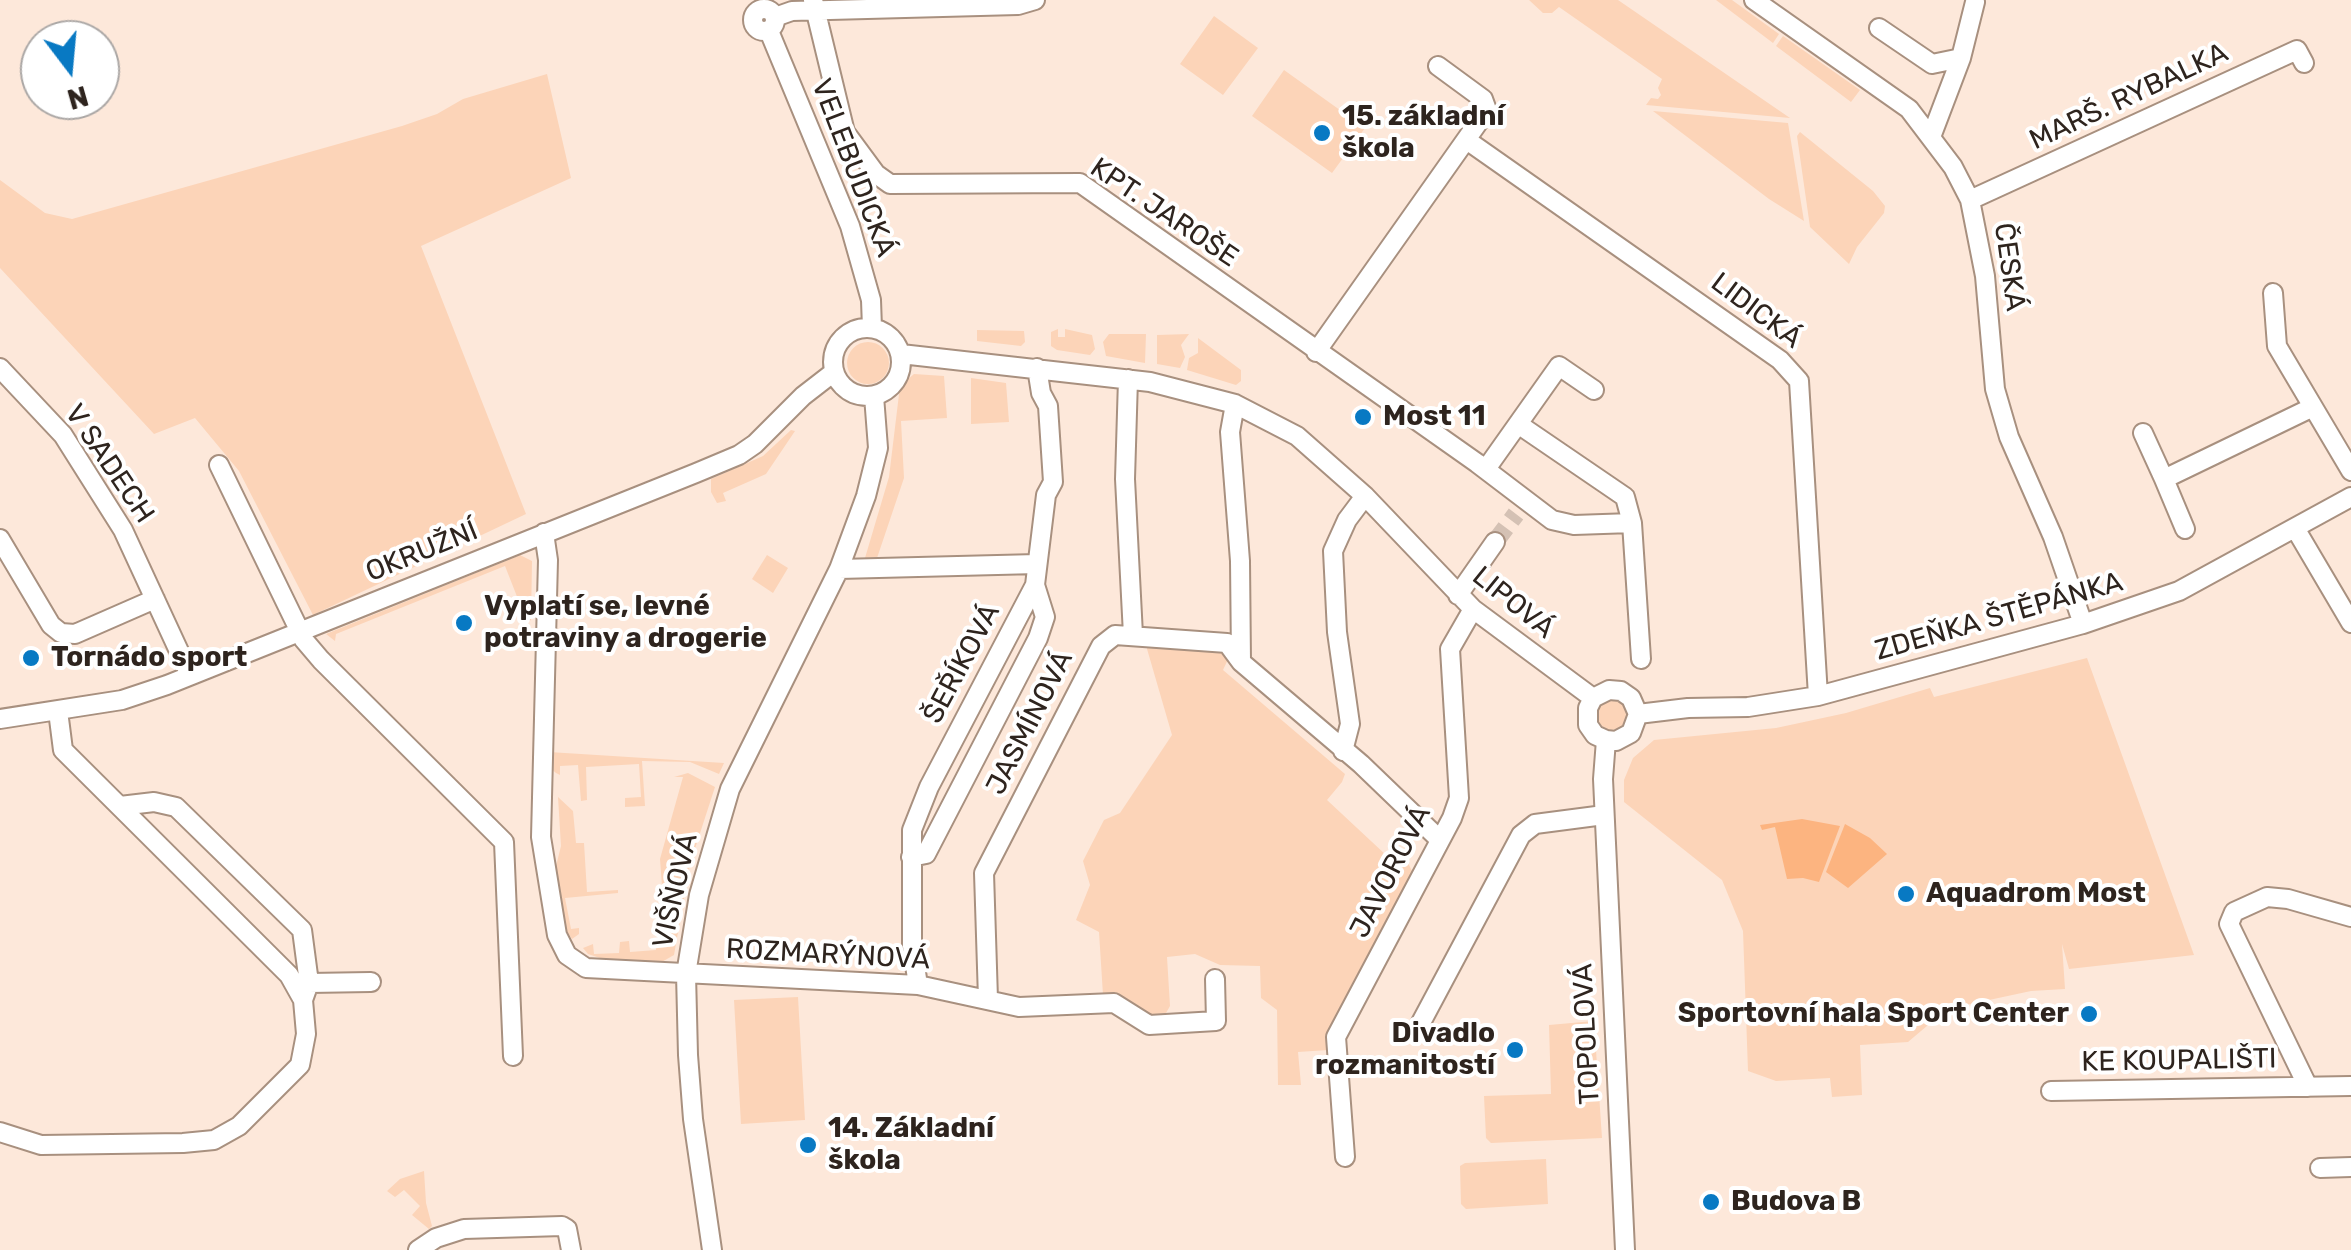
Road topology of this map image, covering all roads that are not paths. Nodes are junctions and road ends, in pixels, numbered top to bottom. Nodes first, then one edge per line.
1 (1034, 0) edge
2 (1754, 0) edge
3 (1976, 1) edge
4 (814, 5) edge
5 (765, 14) edge
6 (1878, 28) dead end
7 (1960, 58) junction
8 (2304, 63) dead end
9 (1438, 66) dead end
10 (1932, 137) junction
11 (1468, 141) junction
12 (1970, 200) junction
13 (2273, 293) dead end
14 (872, 328) junction
15 (1316, 352) junction
16 (901, 354) junction
17 (1037, 368) junction
18 (0, 369) edge
19 (834, 372) junction
20 (1128, 379) junction
21 (1594, 390) dead end
22 (874, 396) junction
23 (1235, 404) junction
24 (2311, 408) junction
25 (1518, 424) junction
26 (2143, 432) dead end
27 (219, 465) dead end
28 (1486, 469) junction
29 (2351, 471) edge
30 (2164, 479) junction
31 (1365, 496) junction
32 (2351, 497) edge
33 (1632, 523) junction
34 (2296, 528) junction
35 (2185, 529) dead end
36 (544, 533) junction
37 (0, 539) edge
38 (1494, 542) tunnel mouth
39 (1037, 564) junction
40 (840, 569) junction
41 (1035, 585) junction
42 (1458, 595) junction
43 (155, 600) junction
44 (1473, 609) junction
45 (2351, 623) edge
46 (2083, 624) junction
47 (300, 631) junction
48 (1133, 635) junction
49 (1642, 659) dead end
50 (1241, 662) junction
51 (190, 675) junction
52 (1818, 696) junction
53 (1594, 698) junction
54 (58, 710) junction
55 (1638, 714) junction
56 (0, 719) edge
57 (1606, 740) junction
58 (1344, 751) junction
59 (120, 806) junction
60 (1604, 814) junction
61 (540, 836) junction
62 (1439, 839) junction
63 (504, 842) junction
64 (912, 858) junction
65 (2351, 916) edge
66 (686, 974) junction
67 (1215, 979) dead end
68 (371, 982) dead end
69 (918, 984) junction
70 (306, 992) junction
71 (988, 999) junction
72 (1417, 1030) dead end
73 (514, 1056) dead end
74 (2351, 1086) edge
75 (2308, 1087) junction
76 (2052, 1091) dead end
77 (0, 1132) edge
78 (1344, 1157) dead end
79 (2351, 1167) edge
80 (2320, 1168) dead end
81 (418, 1250) edge
82 (571, 1250) edge
83 (712, 1250) edge
84 (1625, 1250) edge

1 - 4 street
2 - 10 street, ČESKÁ
3 - 7 street
4 - 5 street
4 - 15 street, KPT. JAROŠE
5 - 14 street, VELEBUDICKÁ
6 - 7 street
7 - 10 street
8 - 12 street, MARŠ. RYBALKA
9 - 11 street
10 - 12 street, ČESKÁ
11 - 15 street
11 - 52 street, LIDICKÁ
12 - 46 street, ČESKÁ
13 - 24 street
14 - 16 street
14 - 19 street
15 - 28 street, KPT. JAROŠE
16 - 17 street, LIPOVÁ
16 - 22 street
17 - 20 street, LIPOVÁ
17 - 39 street, ŠEŘÍKOVÁ
18 - 43 street, V SADECH
19 - 22 street
19 - 36 street, OKRUŽNÍ
20 - 23 street, LIPOVÁ
20 - 48 street
21 - 25 street
22 - 40 street, VIŠŇOVÁ
23 - 31 street, LIPOVÁ
23 - 50 street
24 - 29 street
24 - 30 street
25 - 28 street
25 - 33 street
26 - 30 street
27 - 47 street
28 - 33 street, KPT. JAROŠE
30 - 35 street
31 - 42 street, LIPOVÁ
31 - 58 street
32 - 34 street, ZDEŇKA ŠTĚPÁNKA
33 - 49 street
34 - 45 street
34 - 46 street, ZDEŇKA ŠTĚPÁNKA
36 - 47 street, OKRUŽNÍ
36 - 61 street, ROZMARÝNOVÁ
37 - 43 street
38 - 42 street
39 - 40 street
39 - 41 street, ŠEŘÍKOVÁ
40 - 66 street, VIŠŇOVÁ
41 - 64 street, ŠEŘÍKOVÁ
41 - 64 street
42 - 44 street, LIPOVÁ
43 - 51 street, V SADECH
44 - 53 street, LIPOVÁ
44 - 62 street, JAVOROVÁ
46 - 52 street, ZDEŇKA ŠTĚPÁNKA
47 - 51 street, OKRUŽNÍ
47 - 63 street
48 - 50 street
48 - 71 street, JASMÍNOVÁ
50 - 58 street
51 - 54 street, OKRUŽNÍ
52 - 55 street, ZDEŇKA ŠTĚPÁNKA
53 - 55 street, LIPOVÁ
53 - 57 street, TOPOLOVÁ
54 - 56 street, OKRUŽNÍ
54 - 59 street
55 - 57 street
57 - 60 street, TOPOLOVÁ
58 - 62 street
59 - 70 street
59 - 70 street
60 - 72 street
60 - 84 street, TOPOLOVÁ
61 - 63 street
61 - 66 street, ROZMARÝNOVÁ
62 - 78 street, JAVOROVÁ
63 - 73 street
64 - 69 street, ŠEŘÍKOVÁ
65 - 75 street, KE KOUPALIŠTI
66 - 69 street, ROZMARÝNOVÁ
66 - 83 street, VIŠŇOVÁ
67 - 71 street, ROZMARÝNOVÁ
68 - 70 street
69 - 71 street, ROZMARÝNOVÁ
70 - 77 street
74 - 75 street, KE KOUPALIŠTI
75 - 76 street, KE KOUPALIŠTI
79 - 80 street
81 - 82 street

